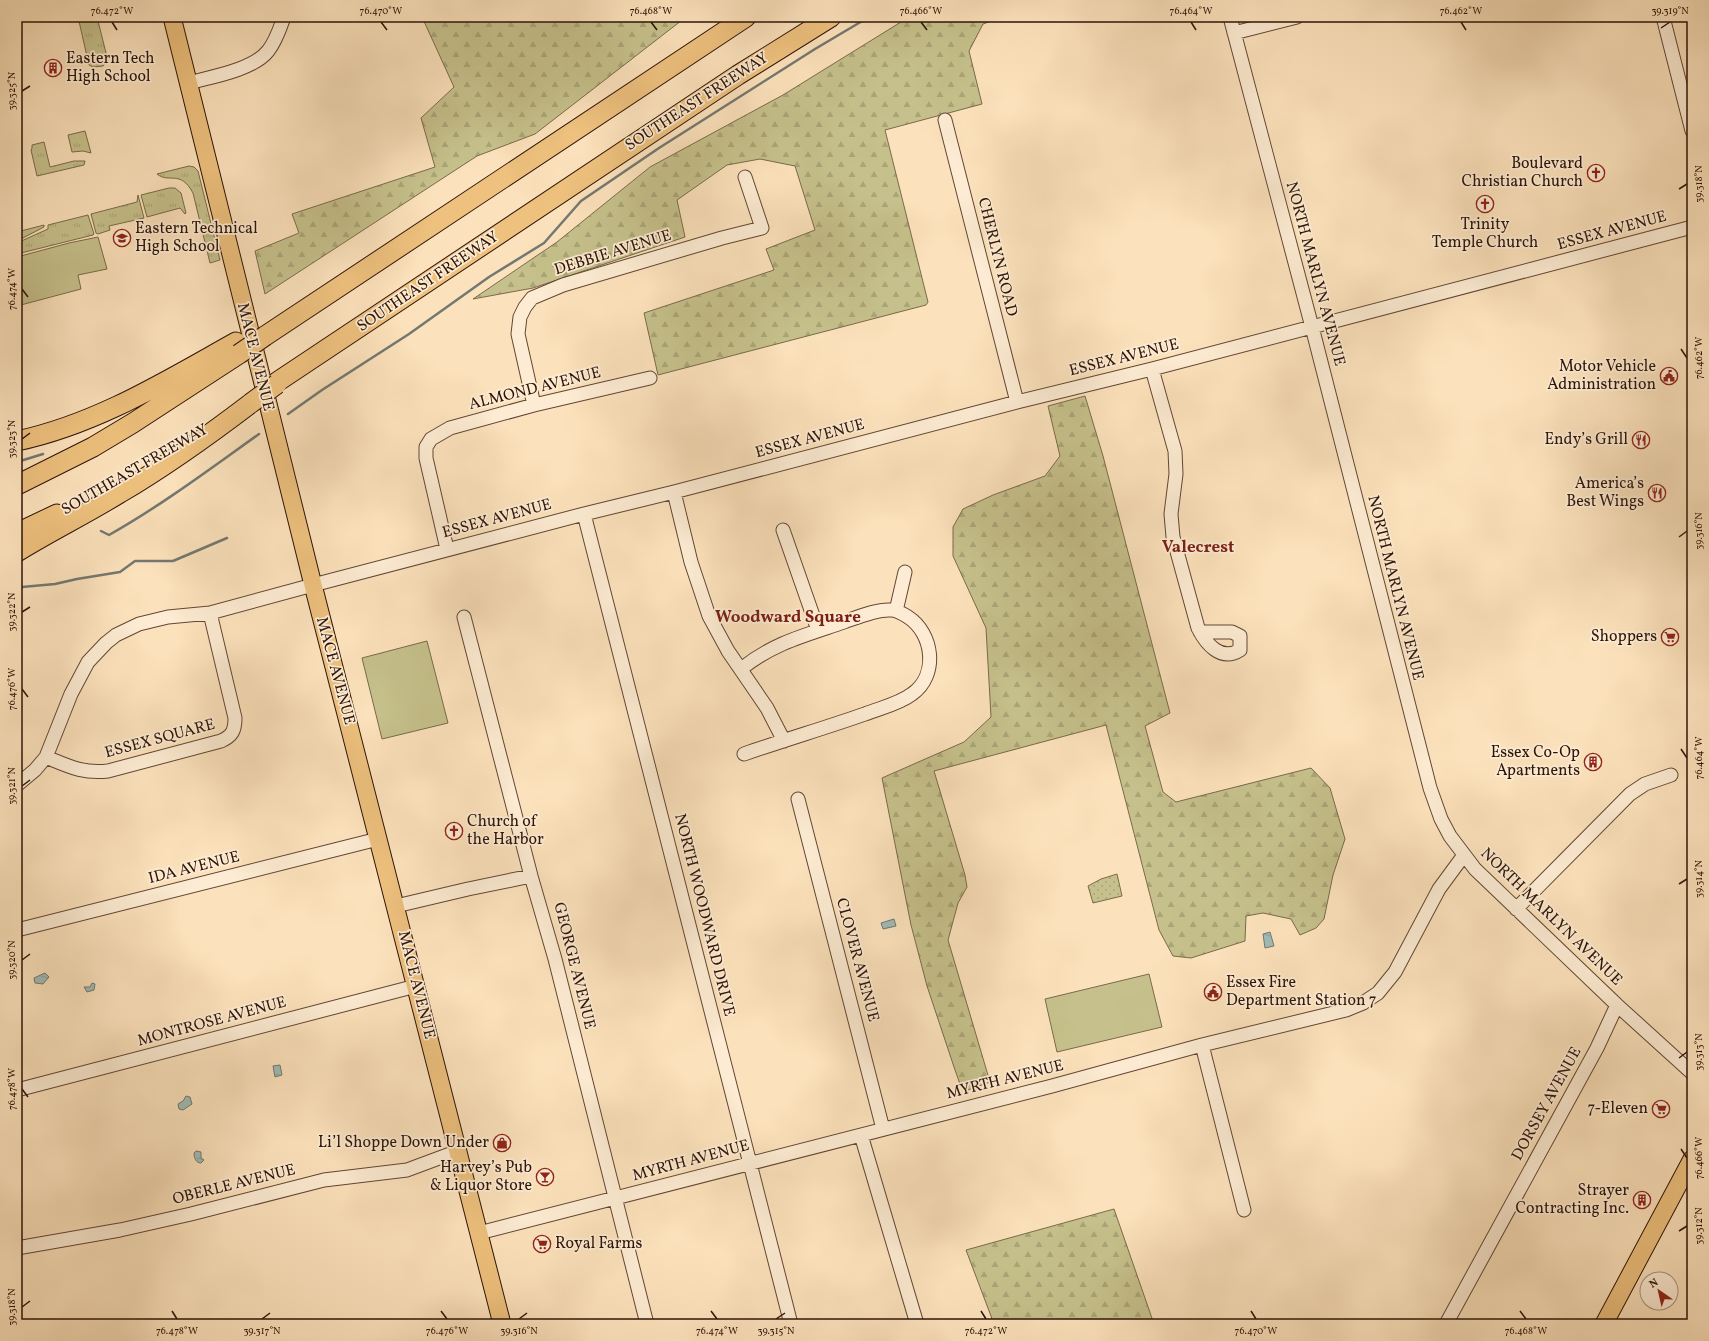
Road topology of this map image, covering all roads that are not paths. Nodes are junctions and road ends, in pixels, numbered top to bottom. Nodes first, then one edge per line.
1 (172, 17) edge
2 (284, 17) edge
3 (746, 17) edge
4 (831, 17) edge
5 (1230, 17) edge
6 (1297, 17) edge
7 (1663, 17) edge
8 (1234, 33) junction
9 (188, 83) junction
10 (945, 120) dead end
11 (1692, 131) edge
12 (745, 178) dead end
13 (1692, 228) edge
14 (1312, 327) junction
15 (237, 348) junction
16 (1152, 369) junction
17 (650, 378) dead end
18 (250, 402) junction
19 (1017, 402) junction
20 (534, 405) junction
21 (17, 441) edge
22 (17, 485) edge
23 (674, 492) junction
24 (584, 514) junction
25 (783, 530) dead end
26 (17, 533) edge
27 (448, 550) junction
28 (17, 552) edge
29 (905, 572) dead end
30 (312, 585) junction
31 (896, 611) junction
32 (210, 613) junction
33 (464, 617) dead end
34 (818, 630) junction
35 (1200, 632) dead end
36 (741, 669) junction
37 (784, 741) junction
38 (744, 754) dead end
39 (46, 757) junction
40 (1671, 775) dead end
41 (17, 786) edge
42 (798, 799) dead end
43 (378, 839) junction
44 (1464, 855) junction
45 (531, 876) junction
46 (396, 906) junction
47 (1516, 909) junction
48 (17, 930) edge
49 (416, 986) junction
50 (1617, 1005) junction
51 (1202, 1045) junction
52 (1692, 1073) edge
53 (17, 1090) edge
54 (883, 1129) junction
55 (862, 1135) junction
56 (458, 1151) junction
57 (1692, 1159) edge
58 (750, 1163) junction
59 (1692, 1183) edge
60 (615, 1199) junction
61 (1244, 1210) dead end
62 (479, 1233) junction
63 (17, 1248) edge
64 (502, 1324) edge
65 (647, 1324) edge
66 (791, 1324) edge
67 (917, 1324) edge
68 (1446, 1324) edge
69 (1604, 1324) edge
70 (1614, 1324) edge

1 - 9 main road, MACE AVENUE
2 - 9 street
3 - 15 highway
4 - 18 highway, SOUTHEAST FREEWAY, bridge
5 - 8 street, NORTH MARLYN AVENUE
6 - 8 street
7 - 11 street
8 - 14 street, NORTH MARLYN AVENUE
9 - 30 main road, MACE AVENUE
10 - 19 street, CHERLYN ROAD
12 - 20 street, DEBBIE AVENUE
13 - 14 street, ESSEX AVENUE
14 - 16 street, ESSEX AVENUE
14 - 44 street, NORTH MARLYN AVENUE
15 - 21 highway
15 - 22 highway
16 - 19 street, ESSEX AVENUE
16 - 35 street
17 - 20 street, ALMOND AVENUE
18 - 26 highway, SOUTHEAST FREEWAY
18 - 28 highway
19 - 23 street, ESSEX AVENUE
20 - 27 street, ALMOND AVENUE
23 - 24 street, ESSEX AVENUE
23 - 36 street
24 - 27 street, ESSEX AVENUE
24 - 58 street, NORTH WOODWARD DRIVE
25 - 34 street
27 - 30 street, ESSEX AVENUE
29 - 31 street
30 - 32 street, ESSEX AVENUE
30 - 43 main road, MACE AVENUE
31 - 34 street
31 - 37 street
32 - 39 street, ESSEX AVENUE
32 - 39 street, ESSEX SQUARE
33 - 45 street, GEORGE AVENUE
34 - 36 street
36 - 37 street
37 - 38 street
39 - 41 street, ESSEX AVENUE
40 - 47 street
42 - 54 street, CLOVER AVENUE
43 - 46 main road, MACE AVENUE
43 - 48 street, IDA AVENUE
44 - 47 street, NORTH MARLYN AVENUE
44 - 51 street, MYRTH AVENUE
45 - 46 street
45 - 60 street, GEORGE AVENUE
46 - 49 main road, MACE AVENUE
47 - 50 street, NORTH MARLYN AVENUE
49 - 53 street, MONTROSE AVENUE
49 - 56 main road, MACE AVENUE
50 - 52 street, NORTH MARLYN AVENUE
50 - 68 street, DORSEY AVENUE
51 - 54 street, MYRTH AVENUE
51 - 61 street
54 - 55 street, MYRTH AVENUE
55 - 58 street, MYRTH AVENUE
55 - 67 street
56 - 62 main road, MACE AVENUE
56 - 63 street, OBERLE AVENUE
57 - 69 main road
58 - 60 street, MYRTH AVENUE
58 - 66 street, NORTH WOODWARD DRIVE
59 - 70 main road
60 - 62 street, MYRTH AVENUE
60 - 65 street, GEORGE AVENUE
62 - 64 main road, MACE AVENUE

